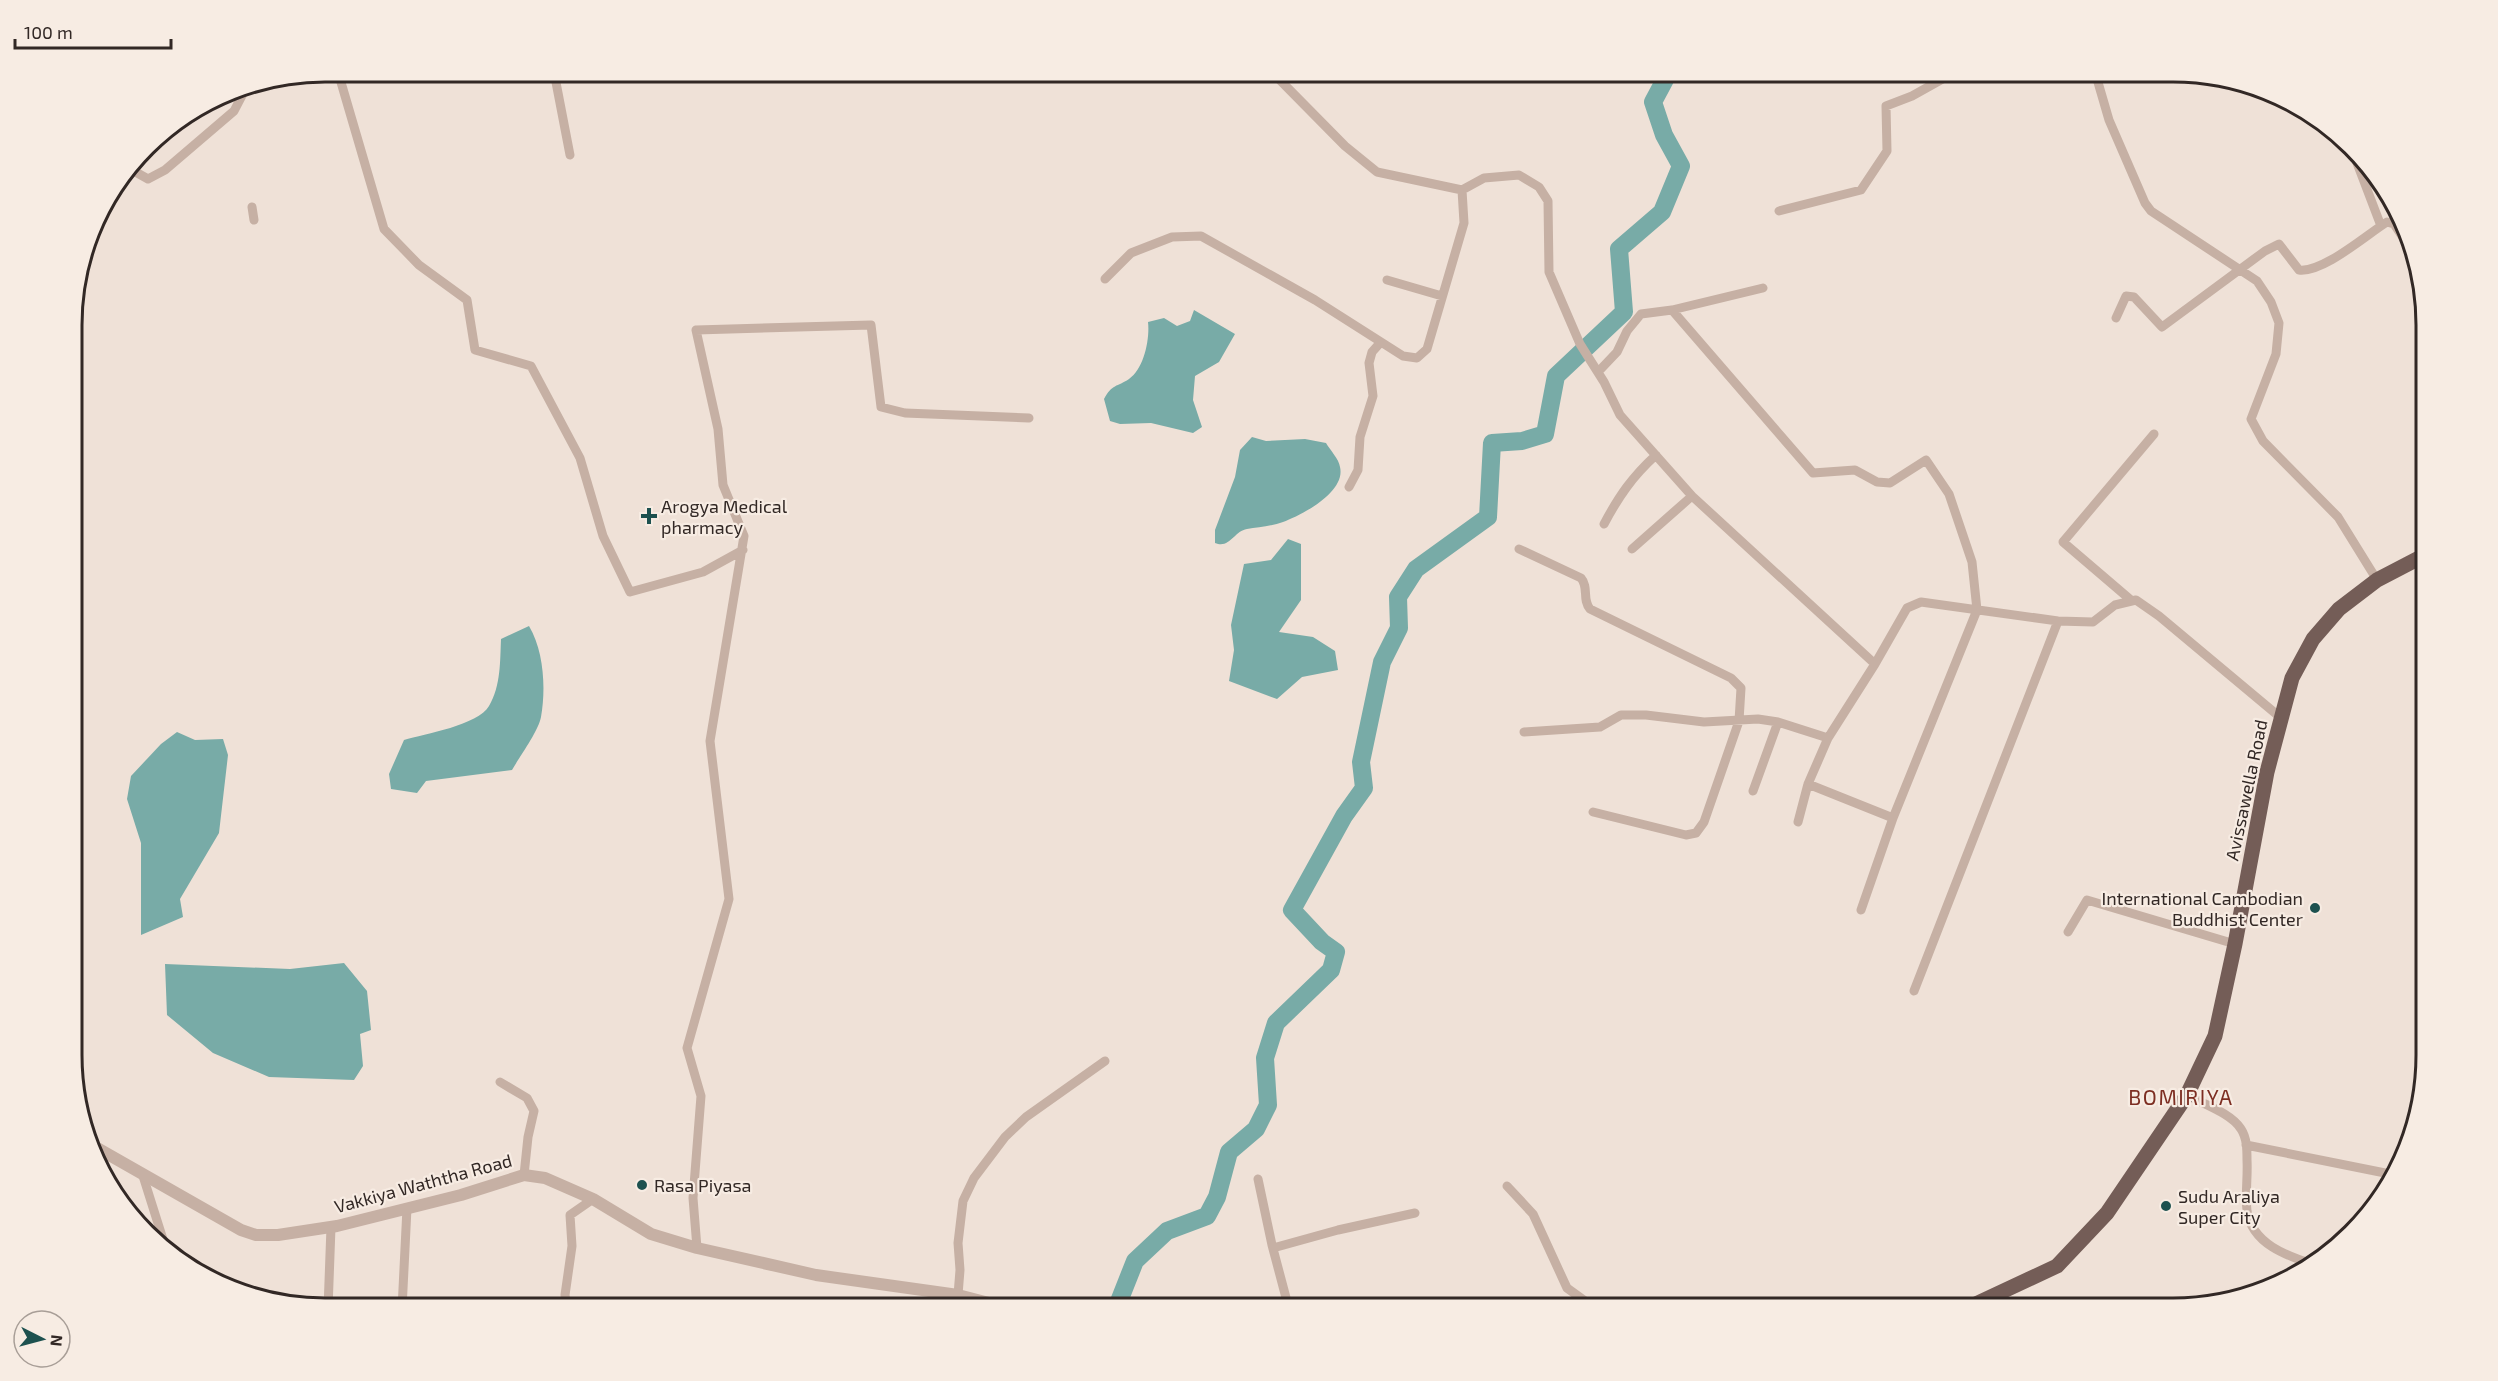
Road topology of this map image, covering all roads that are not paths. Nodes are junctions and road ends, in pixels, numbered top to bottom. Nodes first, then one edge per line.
1 (341, 82) edge
2 (556, 82) edge
3 (1282, 82) edge
4 (1937, 82) edge
5 (2098, 82) edge
6 (241, 98) edge
7 (570, 155) dead end
8 (2360, 172) edge
9 (137, 173) edge
10 (1462, 190) junction
11 (252, 207) dead end
12 (1779, 211) dead end
13 (254, 220) dead end
14 (2393, 224) edge
15 (2381, 226) junction
16 (2240, 270) junction
17 (1104, 279) dead end
18 (1387, 280) dead end
19 (1763, 288) dead end
20 (1442, 296) junction
21 (1672, 310) junction
22 (2116, 318) dead end
23 (1380, 343) junction
24 (1598, 372) junction
25 (1029, 418) dead end
26 (2154, 434) dead end
27 (1656, 455) junction
28 (1349, 487) dead end
29 (1692, 496) junction
30 (1604, 524) dead end
31 (1519, 549) dead end
32 (1632, 549) dead end
33 (743, 550) junction
34 (2415, 560) edge
35 (2377, 580) junction
36 (2132, 601) junction
37 (1977, 610) junction
38 (2058, 621) junction
39 (1875, 664) junction
40 (2281, 718) junction
41 (1739, 721) junction
42 (1778, 722) junction
43 (1524, 732) dead end
44 (1828, 738) junction
45 (1808, 784) junction
46 (1753, 791) dead end
47 (1593, 812) dead end
48 (1893, 818) junction
49 (1798, 822) dead end
50 (1861, 910) dead end
51 (2068, 932) dead end
52 (2235, 944) junction
53 (1914, 991) dead end
54 (1105, 1061) dead end
55 (500, 1082) dead end
56 (2187, 1095) junction
57 (2246, 1145) junction
58 (103, 1151) edge
59 (2385, 1173) edge
60 (524, 1174) junction
61 (143, 1176) junction
62 (1258, 1179) dead end
63 (1507, 1186) dead end
64 (593, 1199) junction
65 (407, 1208) junction
66 (1415, 1213) dead end
67 (332, 1227) junction
68 (161, 1234) edge
69 (697, 1248) junction
70 (1273, 1248) junction
71 (2303, 1260) edge
72 (958, 1295) junction
73 (329, 1298) edge
74 (403, 1298) edge
75 (565, 1298) edge
76 (970, 1298) edge
77 (1286, 1298) edge
78 (1581, 1298) edge
79 (1989, 1298) edge

1 - 33 street
2 - 7 street
3 - 10 street
4 - 12 street
5 - 16 street
6 - 9 street
8 - 15 street
10 - 20 street
10 - 24 street
11 - 13 street
14 - 15 street
15 - 16 street
16 - 22 street
16 - 35 street
17 - 23 street
18 - 20 street
19 - 21 street
20 - 23 street
21 - 24 street
21 - 37 street
23 - 28 street
24 - 27 street
25 - 33 street
26 - 36 street
27 - 29 street
27 - 30 street
29 - 32 street
29 - 39 street
31 - 41 street
33 - 69 street
34 - 35 main road, Avissawella Road
35 - 40 main road, Avissawella Road
36 - 38 street
36 - 40 street
37 - 38 street
37 - 39 street
37 - 48 street
38 - 53 street
39 - 44 street
40 - 52 main road, Avissawella Road
41 - 42 street
41 - 43 street
41 - 47 street
42 - 44 street
42 - 46 street
44 - 45 street
45 - 48 street
45 - 49 street
48 - 50 street
51 - 52 street
52 - 56 main road, Avissawella Road
54 - 72 street
55 - 60 street
56 - 57 street
56 - 79 main road, Avissawella Road
57 - 59 street
57 - 71 street
58 - 61 street, Vakkiya Waththa Road
60 - 64 street, Vakkiya Waththa Road
60 - 65 street, Vakkiya Waththa Road
61 - 67 street, Vakkiya Waththa Road
61 - 68 street
62 - 70 street
63 - 78 street
64 - 69 street, Vakkiya Waththa Road
64 - 75 street
65 - 67 street, Vakkiya Waththa Road
65 - 74 street
66 - 70 street
67 - 73 street
69 - 72 street, Vakkiya Waththa Road
70 - 77 street
72 - 76 street, Vakkiya Waththa Road

